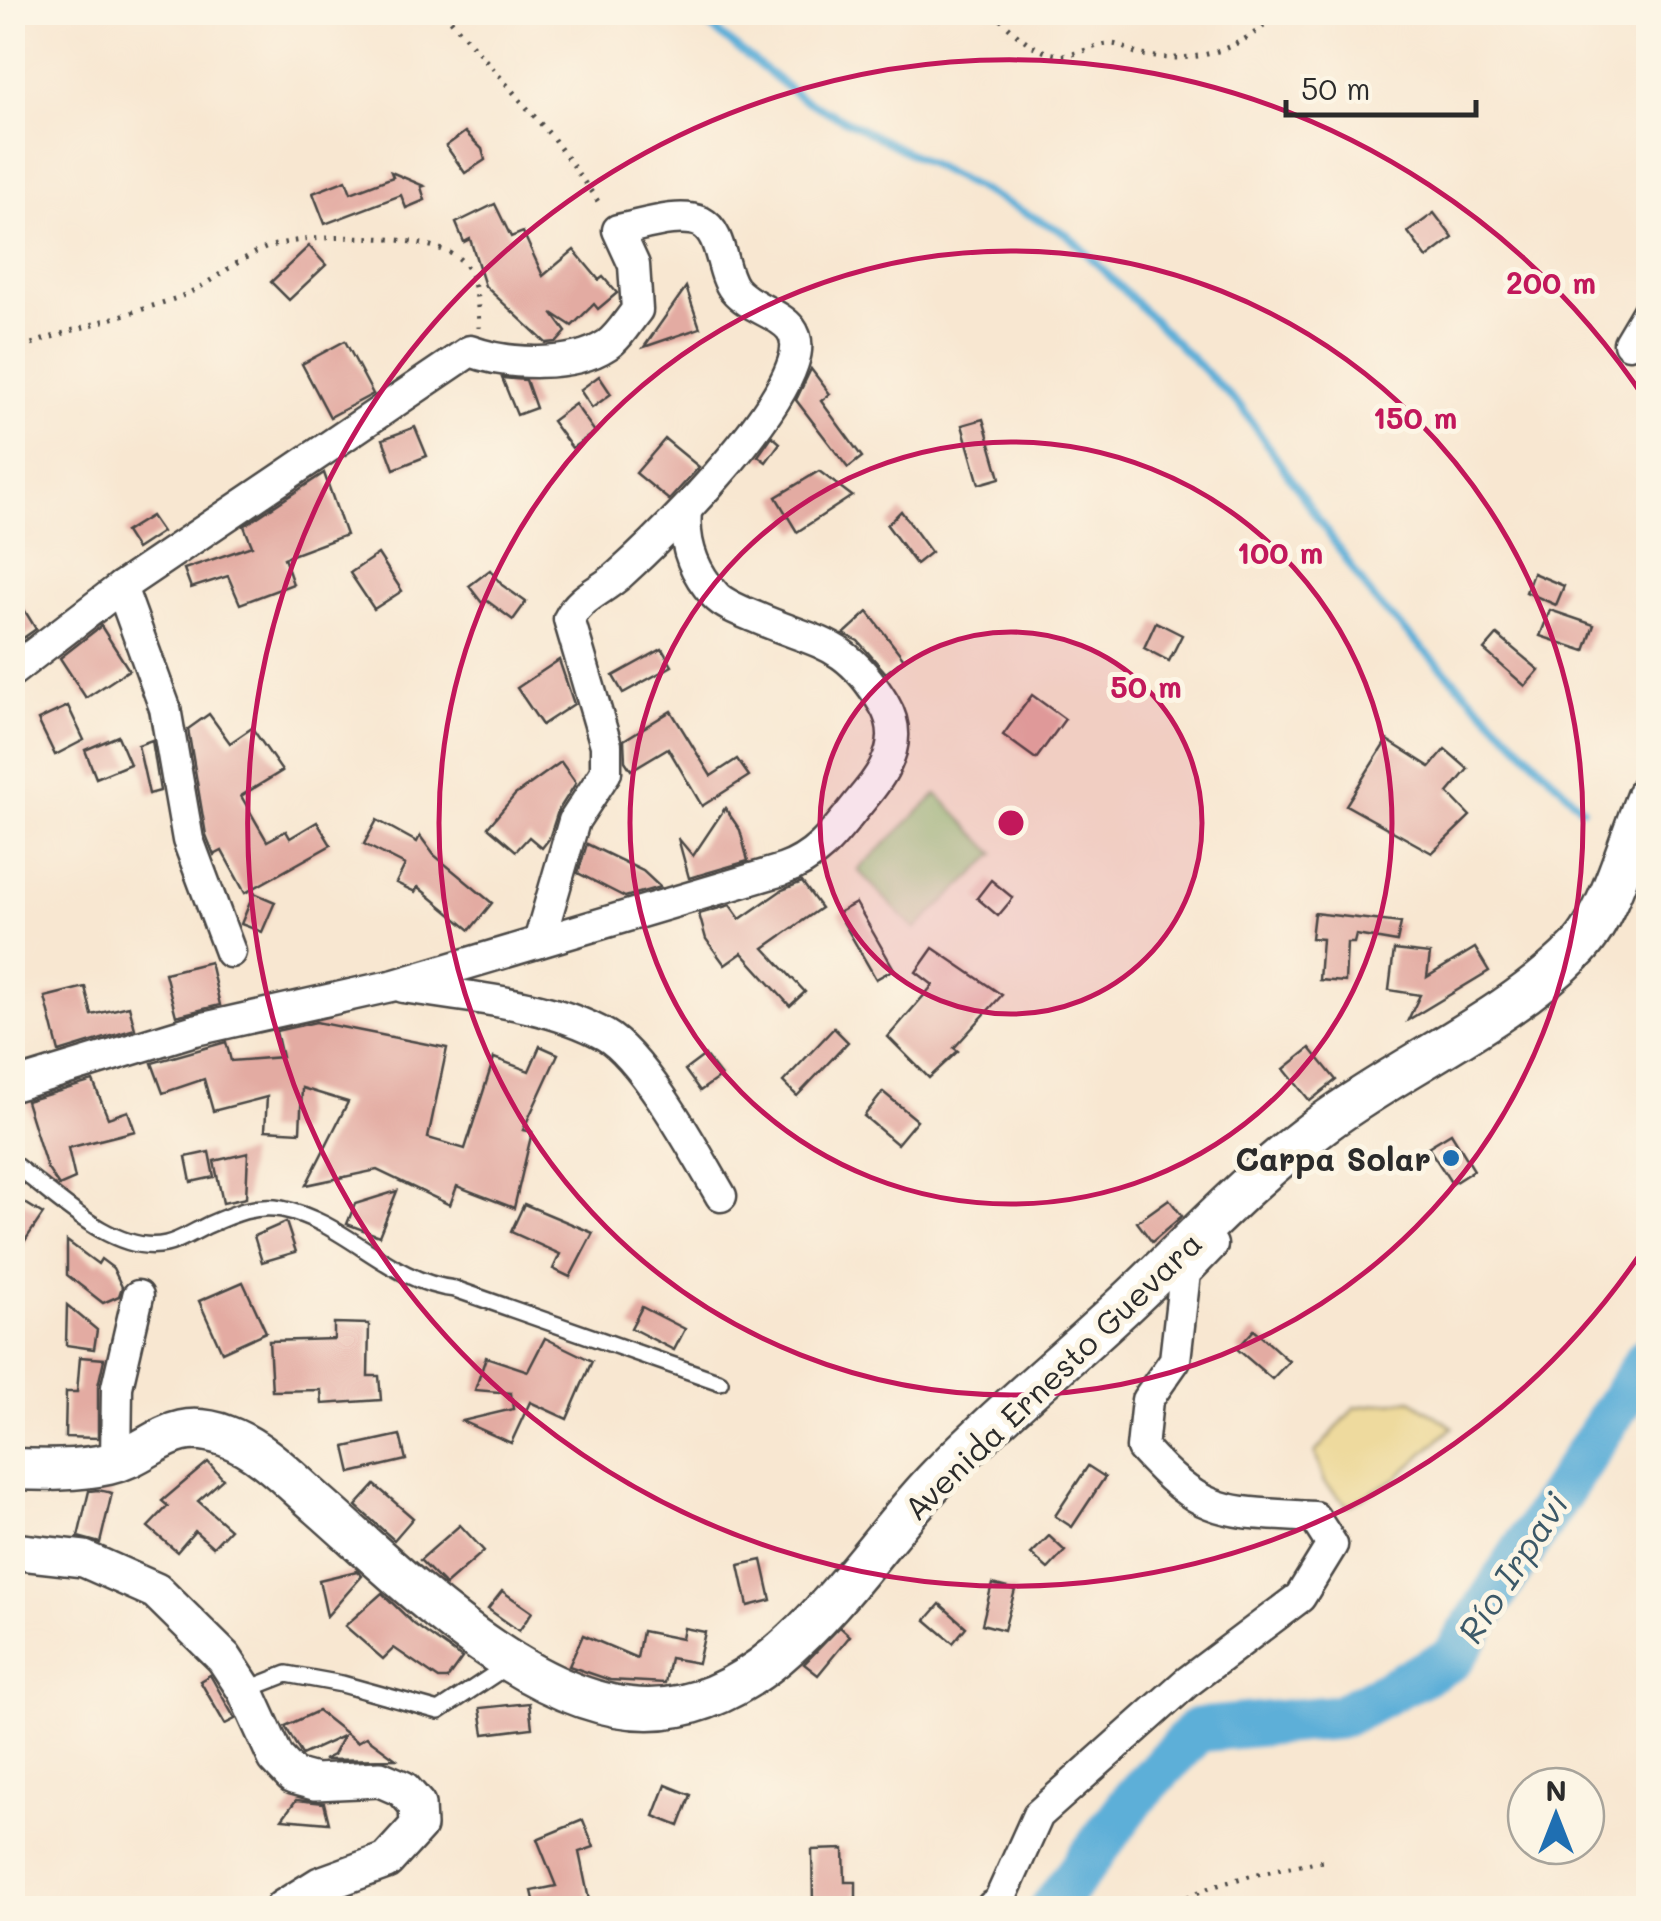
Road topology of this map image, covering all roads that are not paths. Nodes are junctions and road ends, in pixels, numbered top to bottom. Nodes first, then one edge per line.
1 (1648, 310) edge
2 (1629, 343) dead end
3 (686, 511) junction
4 (121, 587) junction
5 (12, 671) edge
6 (1648, 794) edge
7 (539, 942) junction
8 (230, 952) dead end
9 (395, 985) junction
10 (12, 1086) edge
11 (1306, 1137) junction
12 (12, 1163) edge
13 (720, 1196) dead end
14 (138, 1296) dead end
15 (720, 1382) dead end
16 (116, 1462) junction
17 (12, 1469) edge
18 (12, 1551) edge
19 (510, 1664) junction
20 (244, 1690) junction
21 (283, 1908) edge
22 (995, 1908) edge
23 (1003, 1908) edge

1 - 2 street
3 - 4 street
3 - 7 street
3 - 7 street
4 - 5 street
4 - 8 street
6 - 11 main road, Avenida Ernesto Guevara
7 - 9 street
9 - 10 street
9 - 13 street
11 - 19 main road, Avenida Ernesto Guevara
11 - 22 street
12 - 15 lane
14 - 16 street
16 - 17 main road, Avenida Ernesto Guevara
16 - 19 main road, Avenida Ernesto Guevara
18 - 20 street
19 - 20 lane
20 - 21 street
22 - 23 street

